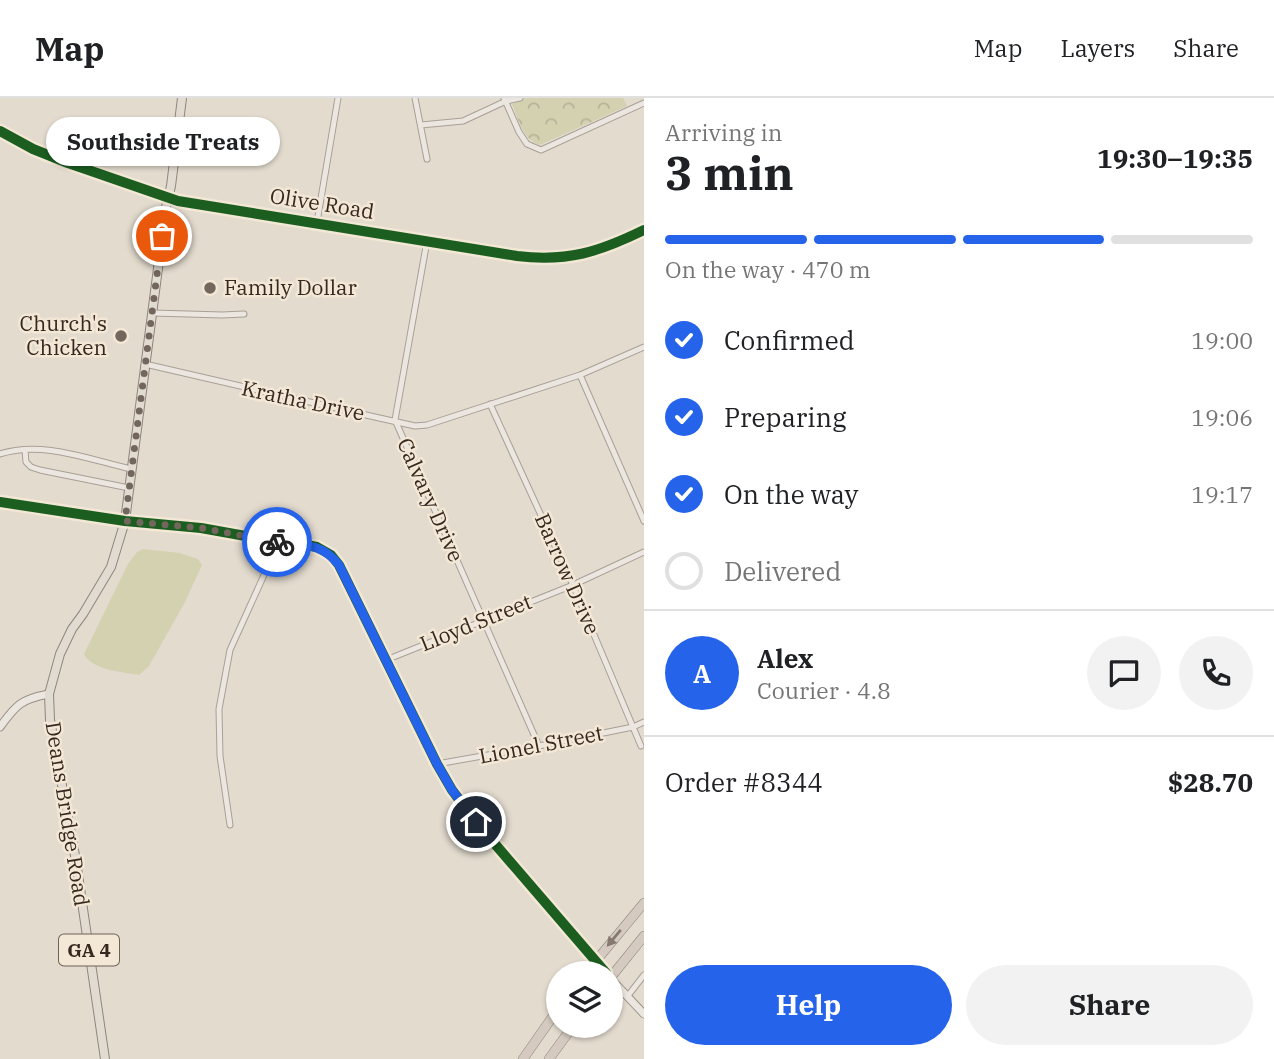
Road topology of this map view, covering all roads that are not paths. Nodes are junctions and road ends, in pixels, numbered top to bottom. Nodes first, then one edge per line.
1 (182, 98) edge
2 (338, 98) edge
3 (415, 98) edge
4 (520, 98) edge
5 (505, 100) edge
6 (644, 103) edge
7 (421, 125) junction
8 (0, 131) edge
9 (427, 159) dead end
10 (169, 197) junction
11 (317, 222) junction
12 (644, 230) edge
13 (427, 241) junction
14 (153, 313) junction
15 (244, 314) dead end
16 (644, 347) edge
17 (145, 364) junction
18 (580, 374) junction
19 (490, 404) junction
20 (395, 420) junction
21 (25, 450) junction
22 (0, 454) edge
23 (131, 469) junction
24 (129, 488) junction
25 (0, 502) edge
26 (125, 521) junction
27 (644, 521) edge
28 (279, 542) junction
29 (644, 552) edge
30 (573, 585) junction
31 (483, 620) junction
32 (386, 660) junction
33 (49, 694) junction
34 (644, 722) edge
35 (0, 727) edge
36 (633, 727) junction
37 (539, 746) junction
38 (641, 746) dead end
39 (437, 764) junction
40 (230, 825) dead end
41 (644, 903) edge
42 (644, 936) edge
43 (596, 960) joint
44 (623, 963) edge
45 (644, 975) edge
46 (623, 992) edge
47 (627, 996) junction
48 (644, 1014) edge
49 (546, 1026) edge
50 (564, 1038) edge
51 (106, 1059) edge
52 (523, 1059) edge
53 (549, 1059) edge

1 - 10 main road, GA 4
2 - 11 street
3 - 7 street
4 - 5 street
5 - 6 street
5 - 7 street
7 - 9 street
8 - 10 street, Olive Road
10 - 11 street, Olive Road
10 - 14 main road, GA 4
11 - 13 street, Olive Road
12 - 13 street, Olive Road
13 - 20 street, Calvary Drive
14 - 15 street
14 - 17 main road, GA 4
16 - 18 street, Kratha Drive
17 - 20 street, Kratha Drive
17 - 23 main road, GA 4
18 - 19 street, Kratha Drive
18 - 27 street
19 - 20 street, Kratha Drive
19 - 30 street, Barrow Drive
20 - 31 street, Calvary Drive
21 - 22 street
21 - 23 street
21 - 24 street
23 - 24 main road, GA 4
24 - 26 main road, GA 4
25 - 26 street
26 - 28 street
26 - 33 main road, GA 4
28 - 32 street
28 - 40 street
29 - 30 street, Lloyd Street
30 - 31 street, Lloyd Street
30 - 36 street, Barrow Drive
31 - 32 street, Lloyd Street
31 - 37 street, Calvary Drive
32 - 39 street
33 - 35 street
33 - 51 main road, Deans Bridge Road / GA 4
34 - 36 street, Lionel Street
36 - 37 street, Lionel Street
36 - 38 street, Barrow Drive
37 - 39 street, Lionel Street
39 - 43 street
41 -> 43 highway
42 - 44 highway
45 - 47 street
46 - 47 street
47 - 48 street
49 - 52 highway
50 - 53 highway

